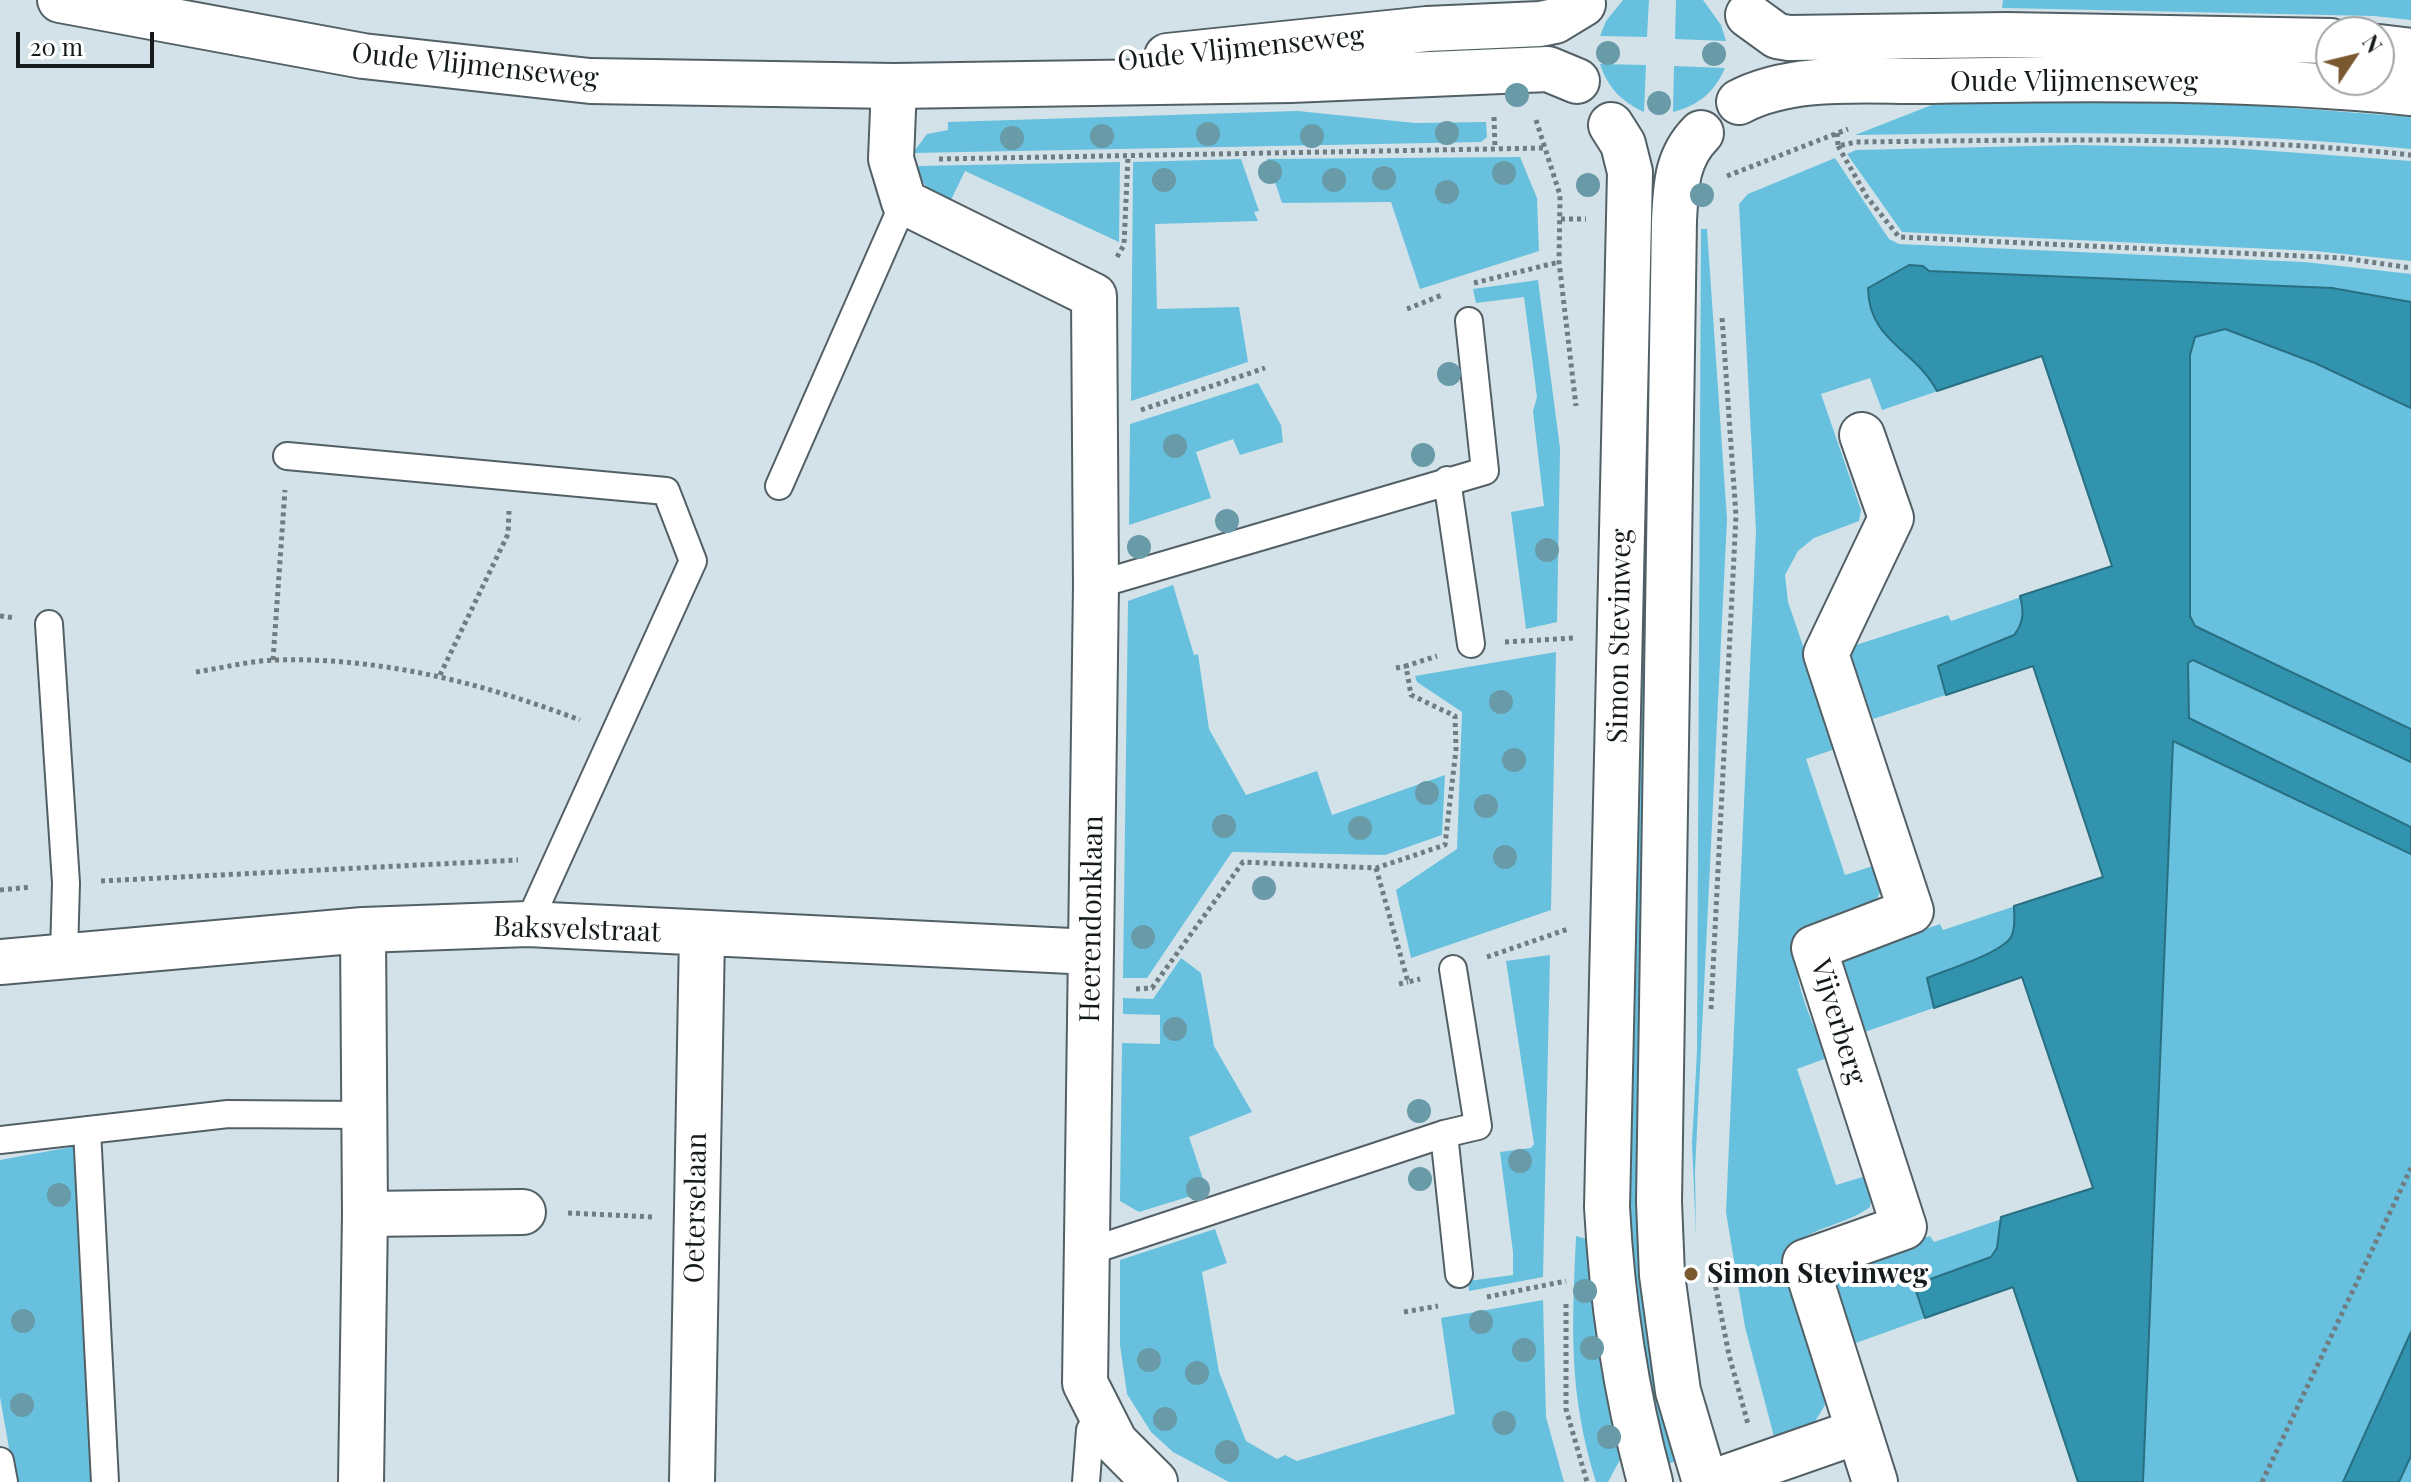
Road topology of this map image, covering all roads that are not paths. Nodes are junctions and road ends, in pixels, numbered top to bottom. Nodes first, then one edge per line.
1 (60, 0) edge
2 (1585, 2) edge
3 (1744, 8) edge
4 (2315, 41) edge
5 (1577, 81) junction
6 (894, 86) junction
7 (2411, 93) edge
8 (1739, 102) junction
9 (1611, 125) junction
10 (1701, 133) junction
11 (904, 202) junction
12 (1469, 321) road end
13 (1862, 435) dead end
14 (287, 456) road end
15 (1447, 480) junction
16 (779, 486) dead end
17 (1096, 585) junction
18 (49, 624) dead end
19 (1471, 644) road end
20 (528, 924) junction
21 (363, 930) junction
22 (702, 935) junction
23 (64, 954) junction
24 (0, 962) edge
25 (1453, 969) dead end
26 (1091, 972) junction
27 (363, 1115) junction
28 (87, 1130) junction
29 (1444, 1134) junction
30 (0, 1140) edge
31 (523, 1212) road end
32 (365, 1214) junction
33 (1087, 1252) junction
34 (1459, 1274) road end
35 (1100, 1413) junction
36 (1859, 1431) junction
37 (0, 1461) edge
38 (4, 1482) edge
39 (105, 1482) edge
40 (361, 1482) edge
41 (692, 1482) edge
42 (1086, 1482) edge
43 (1155, 1482) edge
44 (1650, 1482) edge
45 (1705, 1482) edge
46 (1713, 1482) edge
47 (1875, 1482) edge

1 - 6 street, Oude Vlijmenseweg
2 - 5 street
2 - 6 street, Oude Vlijmenseweg
3 - 4 street, Oude Vlijmenseweg
3 - 8 street
5 - 6 street, Oude Vlijmenseweg
5 - 9 street
6 - 11 street
7 - 8 street, Oude Vlijmenseweg
8 - 10 street
9 - 10 street
9 - 44 street, Simon Stevinweg
10 - 45 street, Simon Stevinweg
11 - 16 lane
11 - 17 street, Heerendonklaan
12 - 15 lane
13 - 36 street, Vijverberg
14 - 20 lane
15 - 17 lane
15 - 19 lane
17 - 26 street, Heerendonklaan
18 - 23 lane
20 - 21 street, Baksvelstraat
20 - 22 street, Baksvelstraat
21 - 23 street, Baksvelstraat
21 - 27 street
22 - 26 street, Baksvelstraat
22 - 41 street, Oeterselaan
23 - 24 street, Baksvelstraat
25 - 29 lane
26 - 33 street, Heerendonklaan
27 - 28 lane
27 - 32 street
28 - 30 lane
28 - 39 lane
29 - 33 lane
29 - 34 lane
31 - 32 street
32 - 40 street
33 - 35 street, Heerendonklaan
35 - 42 lane
35 - 43 street, Heerendonklaan
36 - 46 street
36 - 47 street, Vijverberg
37 - 38 lane

